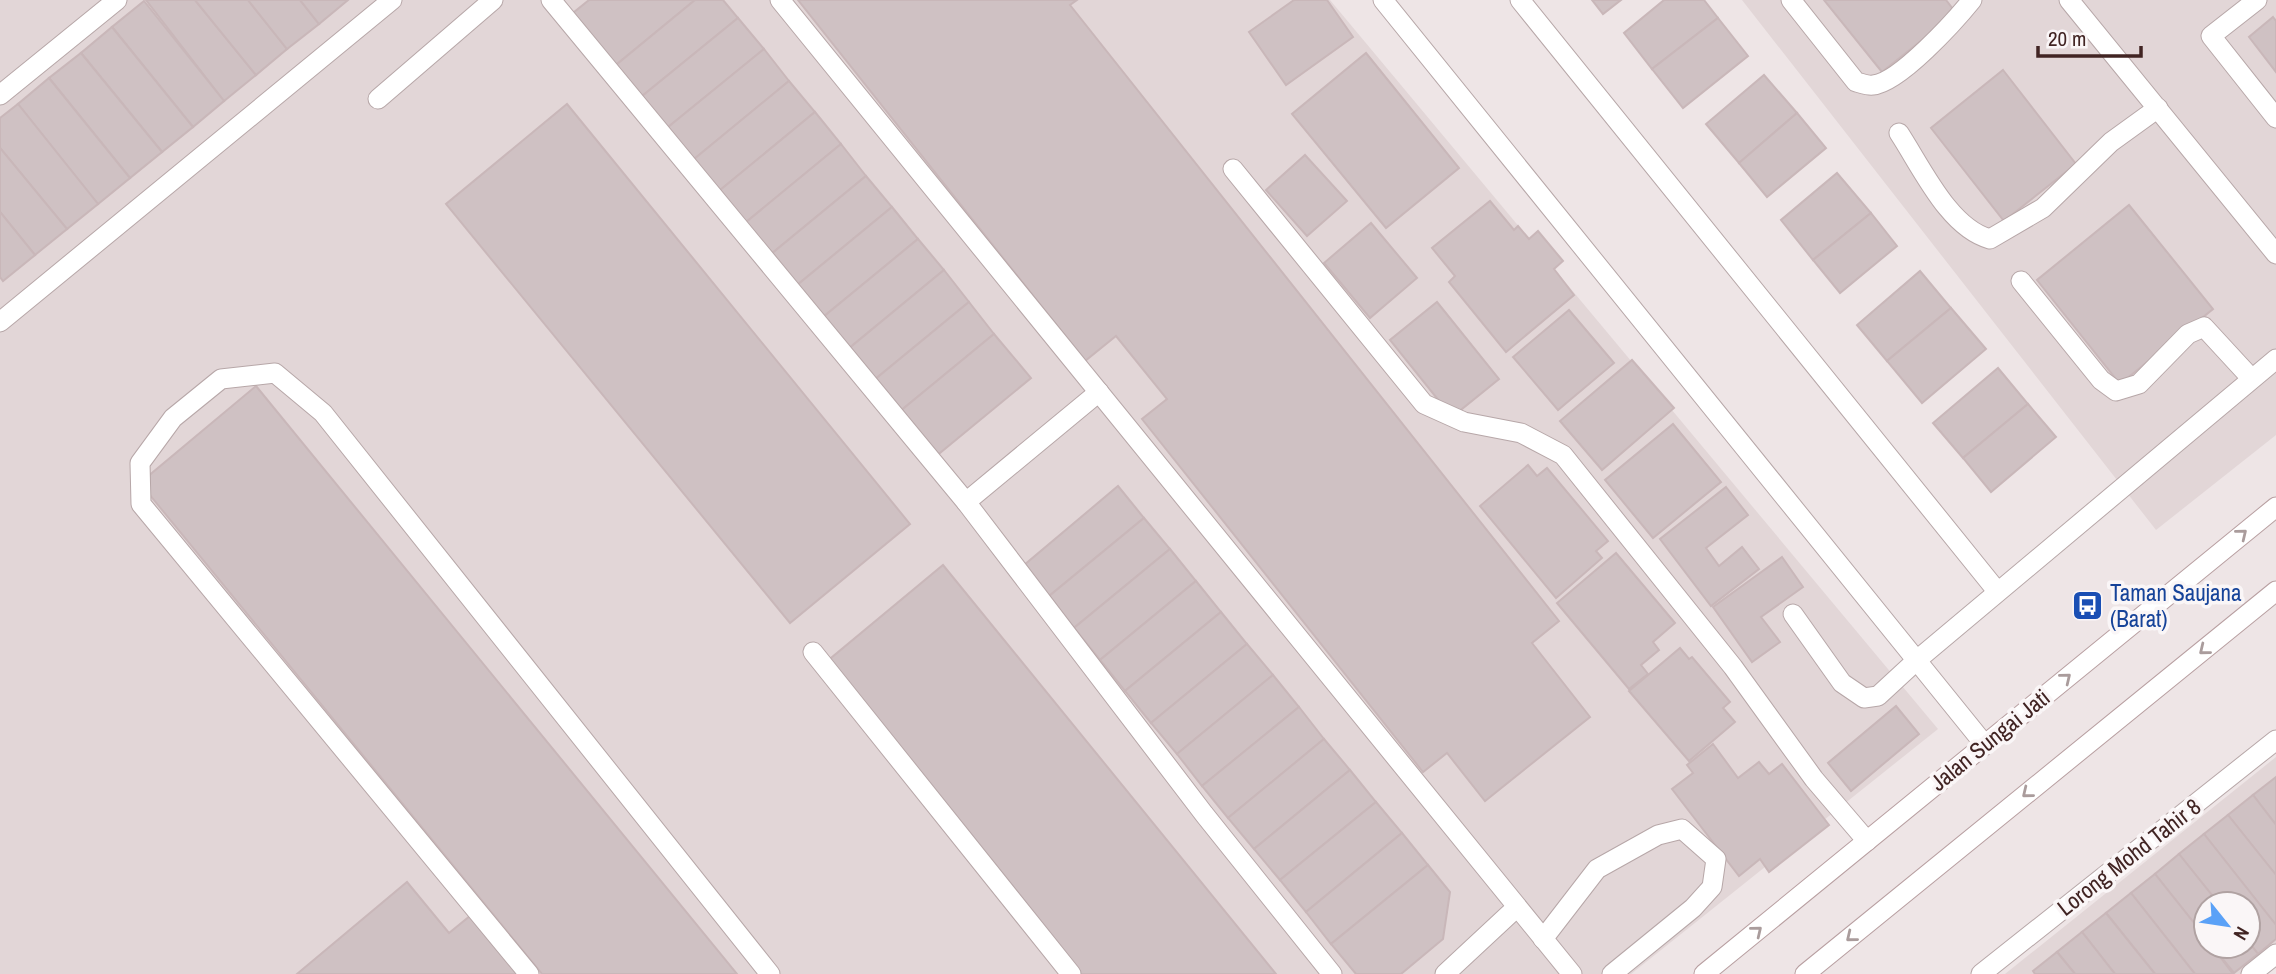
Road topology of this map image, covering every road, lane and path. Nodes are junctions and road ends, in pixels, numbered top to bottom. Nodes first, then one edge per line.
1 (117, 0) edge
2 (392, 0) edge
3 (493, 0) edge
4 (551, 0) edge
5 (780, 0) edge
6 (1383, 0) edge
7 (1520, 0) edge
8 (1791, 0) edge
9 (1972, 0) edge
10 (2069, 0) edge
11 (2257, 0) edge
12 (0, 96) edge
13 (378, 99) dead end
14 (2158, 108) junction
15 (2276, 118) edge
16 (1899, 133) dead end
17 (1233, 169) dead end
18 (2276, 254) edge
19 (2021, 281) dead end
20 (0, 321) edge
21 (2276, 359) edge
22 (2250, 378) junction
23 (1099, 392) junction
24 (966, 502) junction
25 (2276, 507) edge
26 (1997, 591) junction
27 (2276, 591) edge
28 (1793, 614) dead end
29 (813, 652) dead end
30 (1917, 660) junction
31 (2276, 740) edge
32 (1984, 745) junction
33 (1867, 841) junction
34 (1517, 907) junction
35 (1543, 939) junction
36 (2276, 954) edge
37 (530, 974) edge
38 (770, 974) edge
39 (1071, 974) edge
40 (1332, 974) edge
41 (1445, 974) edge
42 (1572, 974) edge
43 (1612, 974) edge
44 (1704, 974) edge
45 (1805, 974) edge
46 (1981, 974) edge
47 (2251, 974) edge

1 - 12 street
2 - 20 street
3 - 13 street
4 - 24 street
5 - 23 street
6 - 30 street
7 - 26 street
8 - 9 street
10 - 14 street
11 - 15 street
14 - 16 street
14 - 18 street
17 - 33 street
19 - 22 street
21 - 22 street
22 - 26 street
23 - 24 street
23 - 34 street
24 - 40 street
32 -> 25 street, Jalan Sungai Jati
26 - 30 street
27 -> 45 street
28 - 30 street
29 - 39 street
30 - 32 street
31 - 46 street, Lorong Mohd Tahir 8
32 - 33 street, Jalan Sungai Jati
44 -> 33 street, Jalan Sungai Jati
34 - 35 street
34 - 41 street
35 - 42 street
35 - 43 street
36 - 47 street
37 - 38 street

